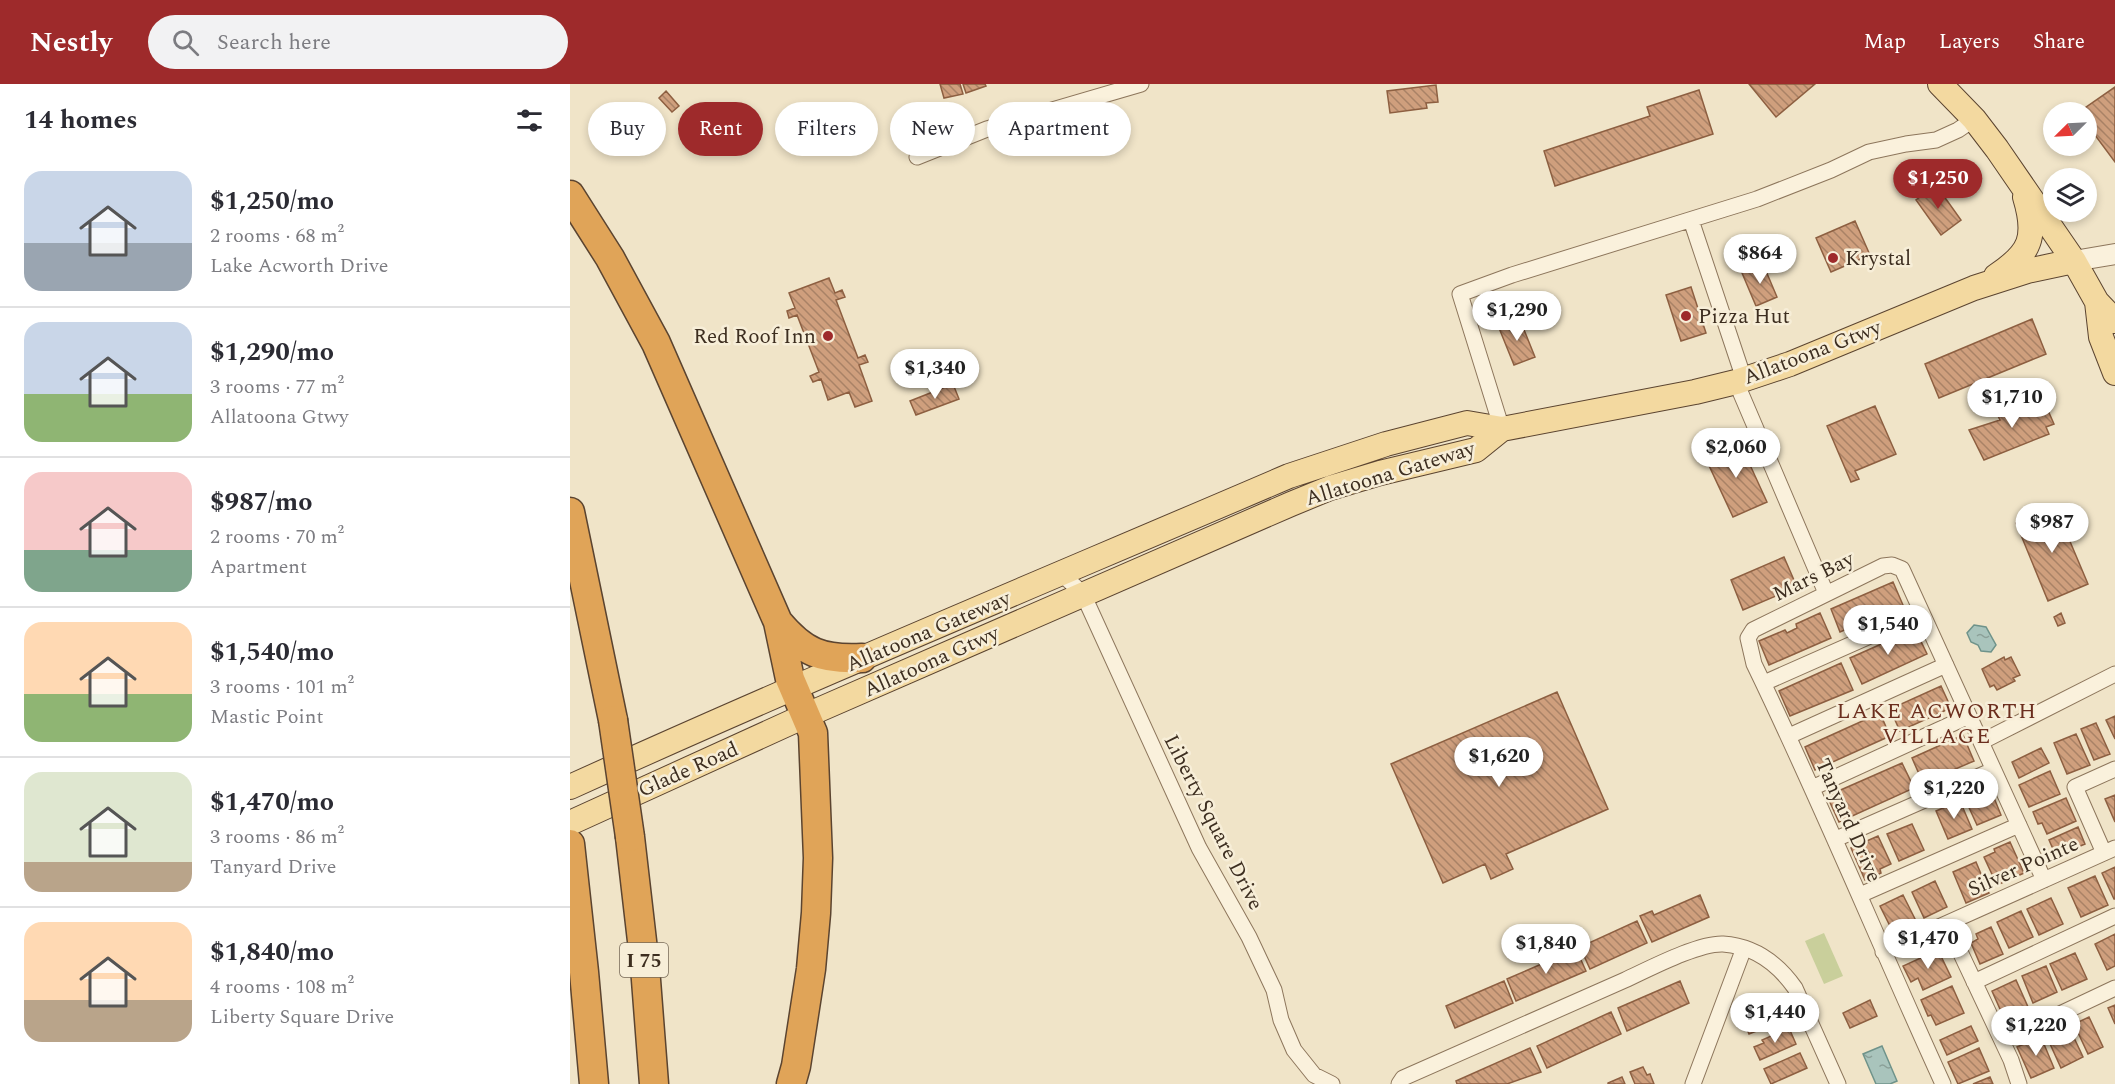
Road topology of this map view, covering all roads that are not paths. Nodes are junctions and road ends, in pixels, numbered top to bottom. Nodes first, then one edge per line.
1 (1141, 84) edge
2 (1940, 84) edge
3 (1974, 119) junction
4 (917, 157) dead end
5 (2020, 181) junction
6 (570, 195) edge
7 (1691, 220) junction
8 (2115, 254) edge
9 (2074, 261) junction
10 (1983, 285) junction
11 (2097, 302) junction
12 (2115, 321) edge
13 (2115, 374) edge
14 (1740, 380) junction
15 (1502, 429) junction
16 (570, 512) edge
17 (1062, 574) junction
18 (1826, 593) junction
19 (1083, 594) junction
20 (1055, 607) joint
21 (1922, 613) junction
22 (778, 622) junction
23 (1748, 638) joint
24 (862, 658) junction
25 (1946, 665) junction
26 (2115, 674) edge
27 (1764, 683) junction
28 (794, 688) junction
29 (807, 715) junction
30 (1969, 716) junction
31 (1789, 736) junction
32 (1981, 742) junction
33 (2115, 769) edge
34 (1993, 770) junction
35 (570, 787) edge
36 (1812, 788) junction
37 (570, 823) edge
38 (2019, 825) junction
39 (1836, 839) junction
40 (2109, 850) edge
41 (571, 851) edge
42 (2044, 880) junction
43 (1860, 895) junction
44 (2115, 916) edge
45 (1947, 924) junction
46 (1744, 948) junction
47 (1883, 952) junction
48 (1974, 982) junction
49 (2115, 988) edge
50 (2002, 1041) junction
51 (594, 1084) edge
52 (654, 1084) edge
53 (791, 1084) edge
54 (1332, 1084) edge
55 (1399, 1084) edge
56 (1693, 1084) edge
57 (1838, 1084) edge
58 (1943, 1084) edge
59 (2019, 1084) edge

1 - 4 street
2 - 3 main road
3 - 5 main road
3 - 7 street
5 - 9 main road
5 - 10 main road
6 - 22 highway
7 - 14 street
7 - 15 street
8 - 9 street, Allatoona Gtwy
9 - 10 main road, Allatoona Gtwy
9 - 11 main road
10 - 14 main road, Allatoona Gtwy
11 - 12 main road
11 - 13 main road
14 - 15 main road, Allatoona Gtwy
14 - 18 street
15 - 17 main road, Allatoona Gateway
15 - 19 main road, Allatoona Gateway
16 - 52 highway, I 75, bridge
17 - 19 street, Liberty Square Drive
17 - 24 main road, Allatoona Gateway
18 - 21 street, Mars Bay
18 - 23 street, Mars Bay
19 - 20 main road, Allatoona Gateway
19 - 54 street, Liberty Square Drive
20 - 29 main road, Allatoona Gtwy
21 - 25 street
21 - 27 street
22 - 24 highway
22 - 28 highway
23 - 27 street, Tanyard Drive
24 - 28 main road, Allatoona Gateway
25 - 30 street
25 - 31 street
26 - 32 street
27 - 31 street, Tanyard Drive
28 - 29 highway
28 - 35 main road, Glade Road
29 - 37 main road, Glade Road
29 - 53 highway
30 - 32 street
30 - 36 street
31 - 36 street, Tanyard Drive
32 - 34 street
33 - 40 street
34 - 38 street
34 - 39 street
36 - 39 street, Tanyard Drive
38 - 42 street
38 - 43 street
39 - 43 street, Tanyard Drive
40 - 42 street, Silver Pointe
41 - 51 highway
42 - 45 street, Silver Pointe
43 - 47 street, Tanyard Drive
44 - 48 street
45 - 47 street, Silver Pointe
45 - 48 street
46 - 55 street
46 - 56 street
46 - 57 street
47 - 58 street, Tanyard Drive
48 - 50 street
49 - 50 street
50 - 59 street

